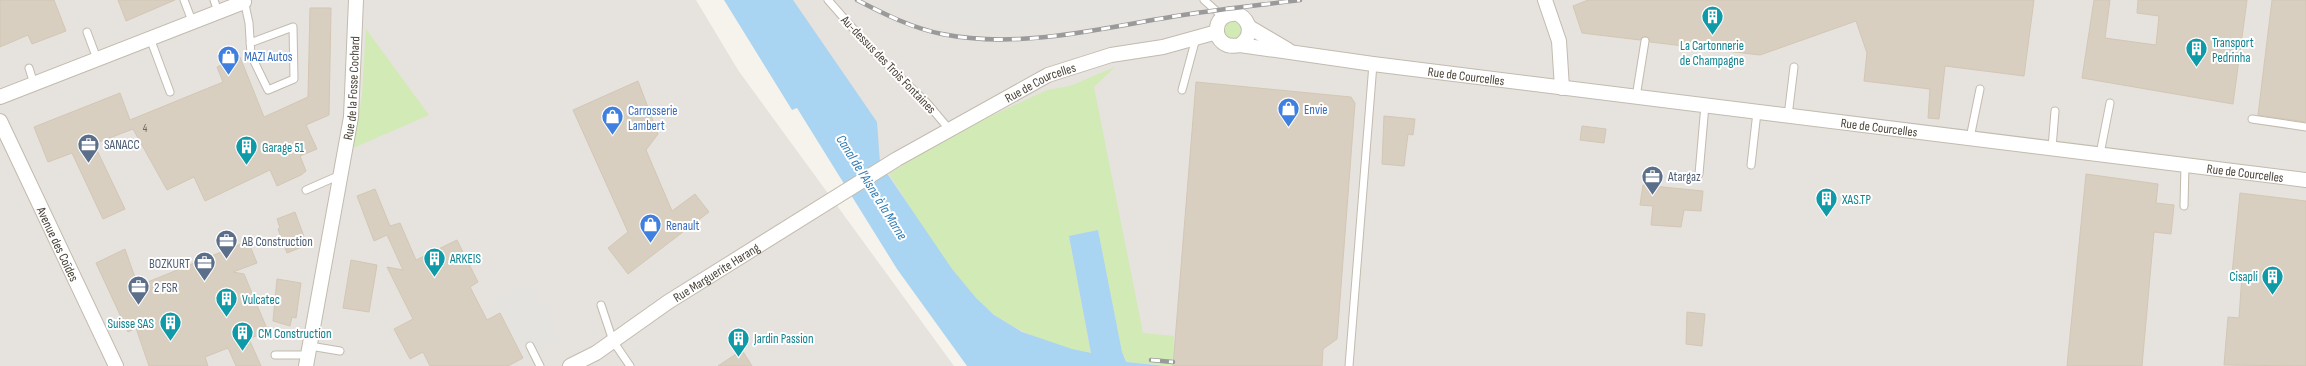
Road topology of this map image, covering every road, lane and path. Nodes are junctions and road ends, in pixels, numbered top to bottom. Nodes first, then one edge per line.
1 (184, 0) edge
2 (356, 0) edge
3 (828, 0) edge
4 (1204, 0) edge
5 (1545, 0) edge
6 (244, 1) edge
7 (216, 6) edge
8 (1229, 10) edge
9 (192, 22) junction
10 (1249, 27) junction
11 (87, 32) dead end
12 (1217, 32) junction
13 (150, 38) junction
14 (1196, 38) junction
15 (1644, 41) dead end
16 (250, 43) junction
17 (1240, 45) junction
18 (1296, 55) junction
19 (97, 59) junction
20 (1373, 64) junction
21 (1794, 67) dead end
22 (29, 68) dead end
23 (34, 84) junction
24 (1562, 88) junction
25 (1980, 89) dead end
26 (1182, 90) dead end
27 (170, 92) dead end
28 (0, 97) edge
29 (1636, 97) junction
30 (2110, 103) dead end
31 (1705, 105) junction
32 (2055, 111) dead end
33 (1757, 112) junction
34 (1788, 116) junction
35 (2252, 120) dead end
36 (0, 121) edge
37 (2306, 127) edge
38 (949, 129) junction
39 (1970, 138) junction
40 (2052, 148) junction
41 (2100, 154) junction
42 (897, 159) joint
43 (2185, 165) junction
44 (1751, 166) dead end
45 (1699, 174) dead end
46 (341, 175) junction
47 (2306, 180) edge
48 (306, 190) dead end
49 (2184, 206) dead end
50 (601, 305) dead end
51 (613, 341) junction
52 (530, 346) dead end
53 (340, 351) dead end
54 (275, 355) dead end
55 (308, 356) edge
56 (116, 366) edge
57 (540, 366) edge
58 (572, 366) edge
59 (630, 366) edge
60 (1349, 366) edge

1 - 9 lane
2 - 46 street, Rue de la Fosse Cochard
3 - 38 lane, Au-dessus des Trois Fontaines
4 - 8 lane
5 - 24 street
6 - 7 street
6 - 16 lane
7 - 9 street
8 - 10 street, Rue de Courcelles
8 - 12 street
9 - 13 street
10 - 17 street
10 - 18 street, Rue de Courcelles
11 - 19 lane
12 - 14 street, Rue de Courcelles
12 - 17 street, Rue de Courcelles
13 - 19 street
13 - 27 lane
14 - 26 lane
14 - 38 street, Rue de Courcelles
15 - 29 lane
16 - 16 lane
17 - 18 street, Rue de Courcelles
18 - 20 street, Rue de Courcelles
19 - 23 street
20 - 24 street, Rue de Courcelles
20 - 60 lane
21 - 34 lane
22 - 23 lane
23 - 28 street
24 - 29 street, Rue de Courcelles
25 - 39 lane
29 - 31 street, Rue de Courcelles
30 - 41 lane
31 - 33 street, Rue de Courcelles
31 - 45 lane
32 - 40 lane
33 - 34 street, Rue de Courcelles
33 - 44 lane
34 - 39 street, Rue de Courcelles
35 - 37 lane
36 - 56 street, Avenue des Coïdes
38 - 42 street, Rue de Courcelles
39 - 40 street, Rue de Courcelles
40 - 41 street, Rue de Courcelles
41 - 43 street, Rue de Courcelles
42 - 51 street, Rue Marguerite Harang
43 - 47 street, Rue de Courcelles
43 - 49 lane
46 - 48 lane
46 - 55 street, Rue de la Fosse Cochard
50 - 51 lane
51 - 58 street, Rue Marguerite Harang
51 - 59 lane
52 - 57 lane
53 - 55 lane
54 - 55 lane

